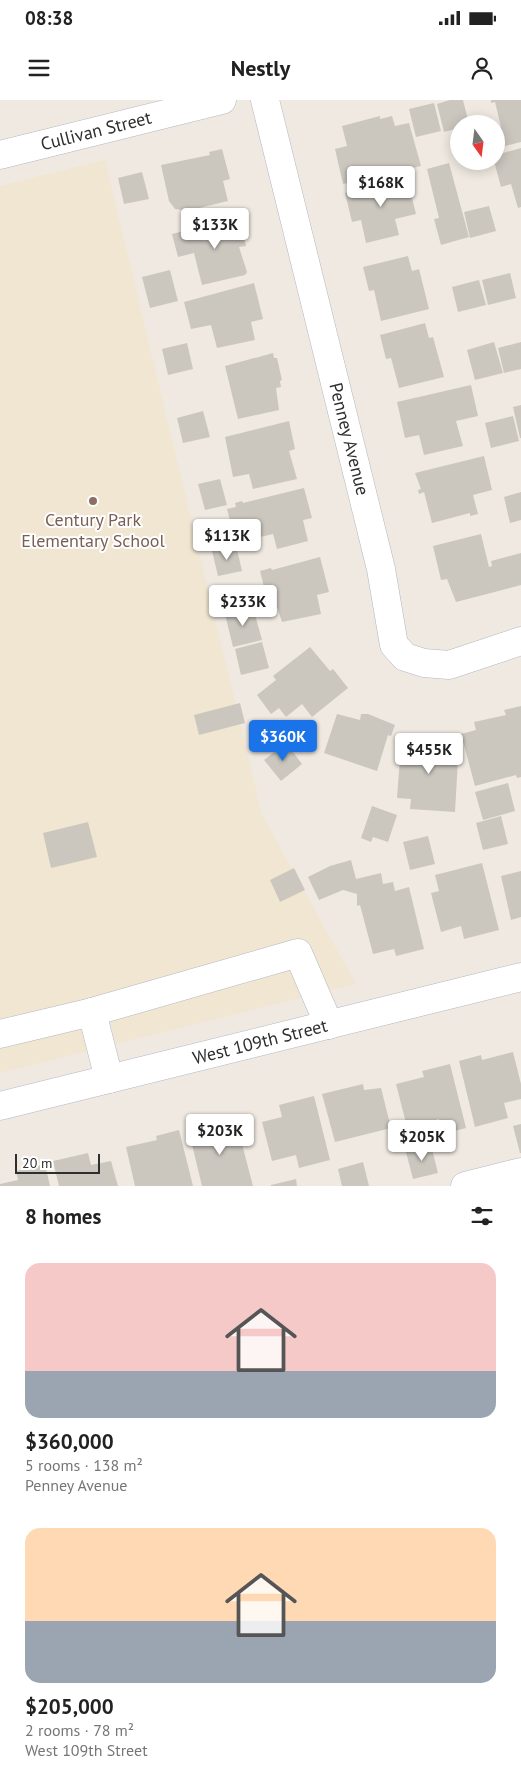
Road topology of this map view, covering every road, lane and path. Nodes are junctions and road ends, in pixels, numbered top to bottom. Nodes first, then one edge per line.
1 (222, 100) edge
2 (265, 100) edge
3 (0, 155) edge
4 (521, 641) edge
5 (521, 977) edge
6 (92, 1012) junction
7 (330, 1024) junction
8 (0, 1034) edge
9 (109, 1079) junction
10 (0, 1106) edge
11 (521, 1172) edge
12 (465, 1186) edge

1 - 3 street, Cullivan Street
2 - 4 street, Penney Avenue
5 - 7 street, West 109th Street
6 - 7 street
6 - 8 street
6 - 9 street
7 - 9 street, West 109th Street
9 - 10 street, West 109th Street
11 - 12 street

